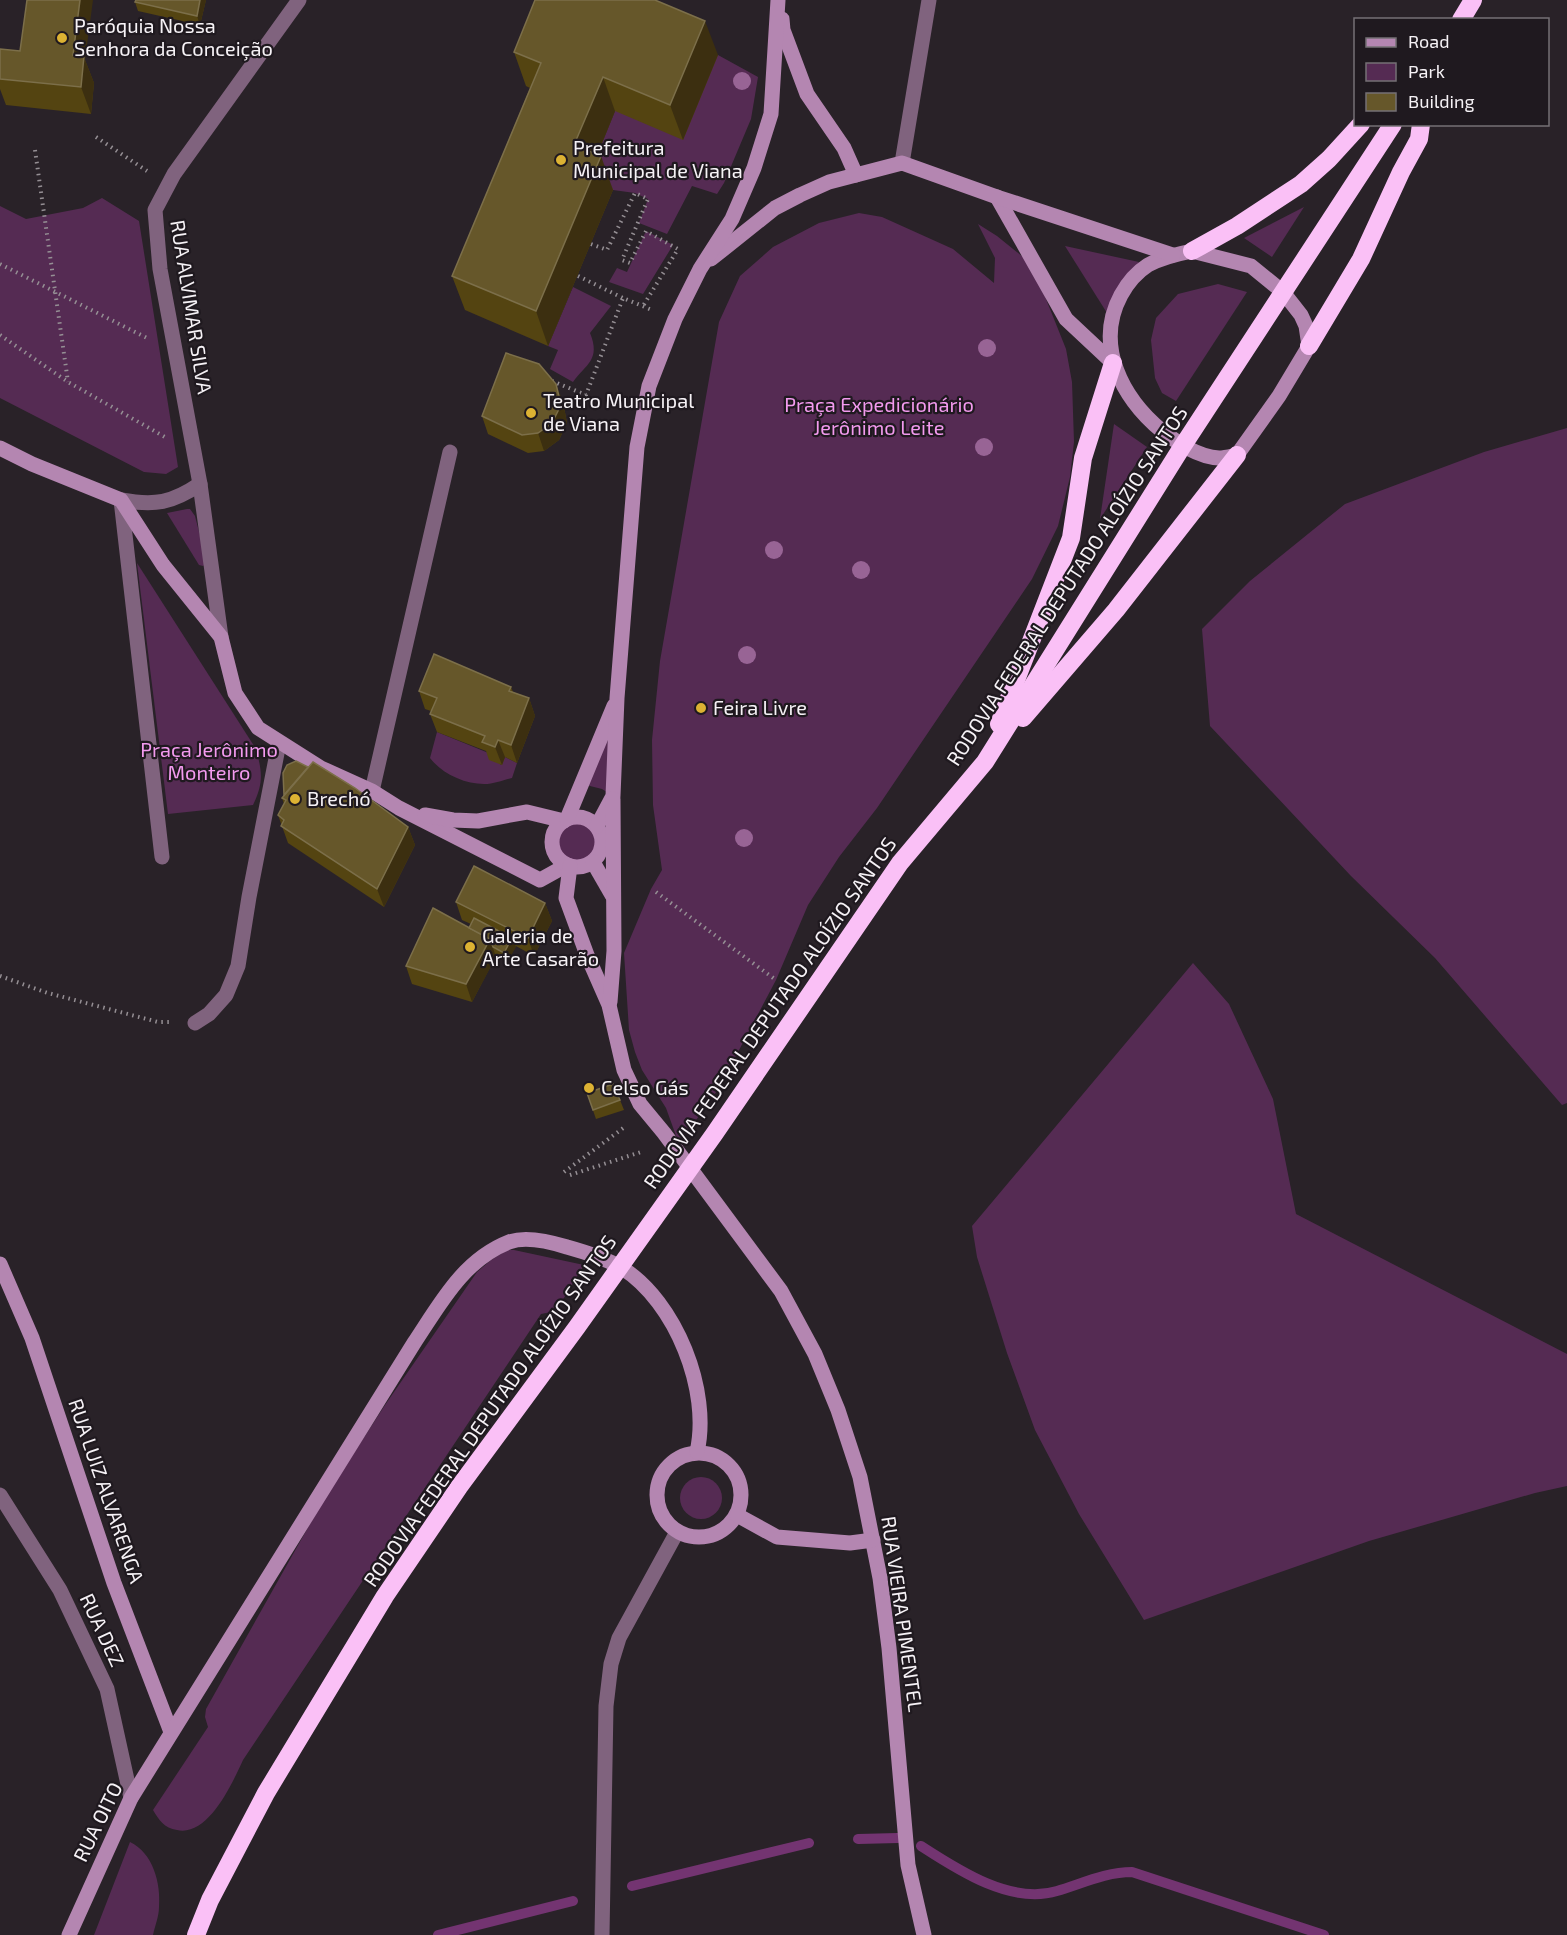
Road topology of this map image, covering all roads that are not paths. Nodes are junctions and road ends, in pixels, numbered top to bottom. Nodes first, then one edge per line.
1 (299, 0) edge
2 (779, 0) edge
3 (929, 0) edge
4 (1473, 0) edge
5 (1462, 18) edge
6 (1359, 126) edge
7 (1392, 126) edge
8 (1421, 126) edge
9 (902, 163) junction
10 (856, 175) junction
11 (997, 197) junction
12 (1192, 251) junction
13 (1173, 255) junction
14 (700, 269) junction
15 (1283, 292) junction
16 (1309, 346) junction
17 (1113, 363) junction
18 (1182, 447) junction
19 (0, 448) edge
20 (450, 452) dead end
21 (1237, 455) junction
22 (201, 484) junction
23 (121, 500) junction
24 (221, 637) junction
25 (617, 698) junction
26 (279, 743) junction
27 (985, 762) junction
28 (372, 791) junction
29 (613, 796) junction
30 (399, 808) junction
31 (566, 820) junction
32 (597, 826) junction
33 (162, 857) dead end
34 (593, 862) junction
35 (568, 866) junction
36 (614, 897) junction
37 (609, 1005) junction
38 (195, 1023) road end
39 (0, 1264) edge
40 (697, 1452) junction
41 (0, 1495) edge
42 (737, 1515) junction
43 (677, 1532) junction
44 (873, 1540) junction
45 (171, 1732) junction
46 (131, 1798) junction
47 (69, 1935) edge
48 (196, 1935) edge
49 (602, 1935) edge
50 (924, 1935) edge

1 - 22 street, RUA ALVIMAR SILVA
2 - 10 street
2 - 14 street
3 - 9 street
4 - 5 highway
6 - 12 highway
7 - 15 highway, RODOVIA FEDERAL DEPUTADO ALOÍZIO SANTOS
8 - 16 highway
9 - 10 street
9 - 11 street
10 - 14 street
11 - 13 street
11 - 17 street
12 - 13 street
12 - 15 street
13 - 17 street
14 - 25 street
15 - 16 street
15 - 18 highway, RODOVIA FEDERAL DEPUTADO ALOÍZIO SANTOS
16 - 21 street
17 - 18 street
17 - 27 highway
18 - 21 street
18 - 27 highway, RODOVIA FEDERAL DEPUTADO ALOÍZIO SANTOS
19 - 23 street
20 - 28 street
21 - 27 highway
22 - 23 street
22 - 24 street, RUA ALVIMAR SILVA
23 - 24 street
23 - 33 street
24 - 26 street
25 - 29 street
25 - 31 street
26 - 28 street
26 - 38 street
27 - 48 highway, RODOVIA FEDERAL DEPUTADO ALOÍZIO SANTOS
28 - 30 street
29 - 32 street
29 - 36 street
30 - 31 street
30 - 35 street
31 - 32 street
31 - 35 street
32 - 34 street
34 - 35 street
34 - 36 street
35 - 37 street
36 - 37 street
37 - 44 street, RUA VIEIRA PIMENTEL
39 - 45 street, RUA LUIZ ALVARENGA
40 - 42 street
40 - 43 street
40 - 45 street, RUA OITO
41 - 46 street, RUA DEZ
42 - 43 street
42 - 44 street
43 - 49 street
44 - 50 street, RUA VIEIRA PIMENTEL
45 - 46 street, RUA OITO
46 - 47 street, RUA OITO

